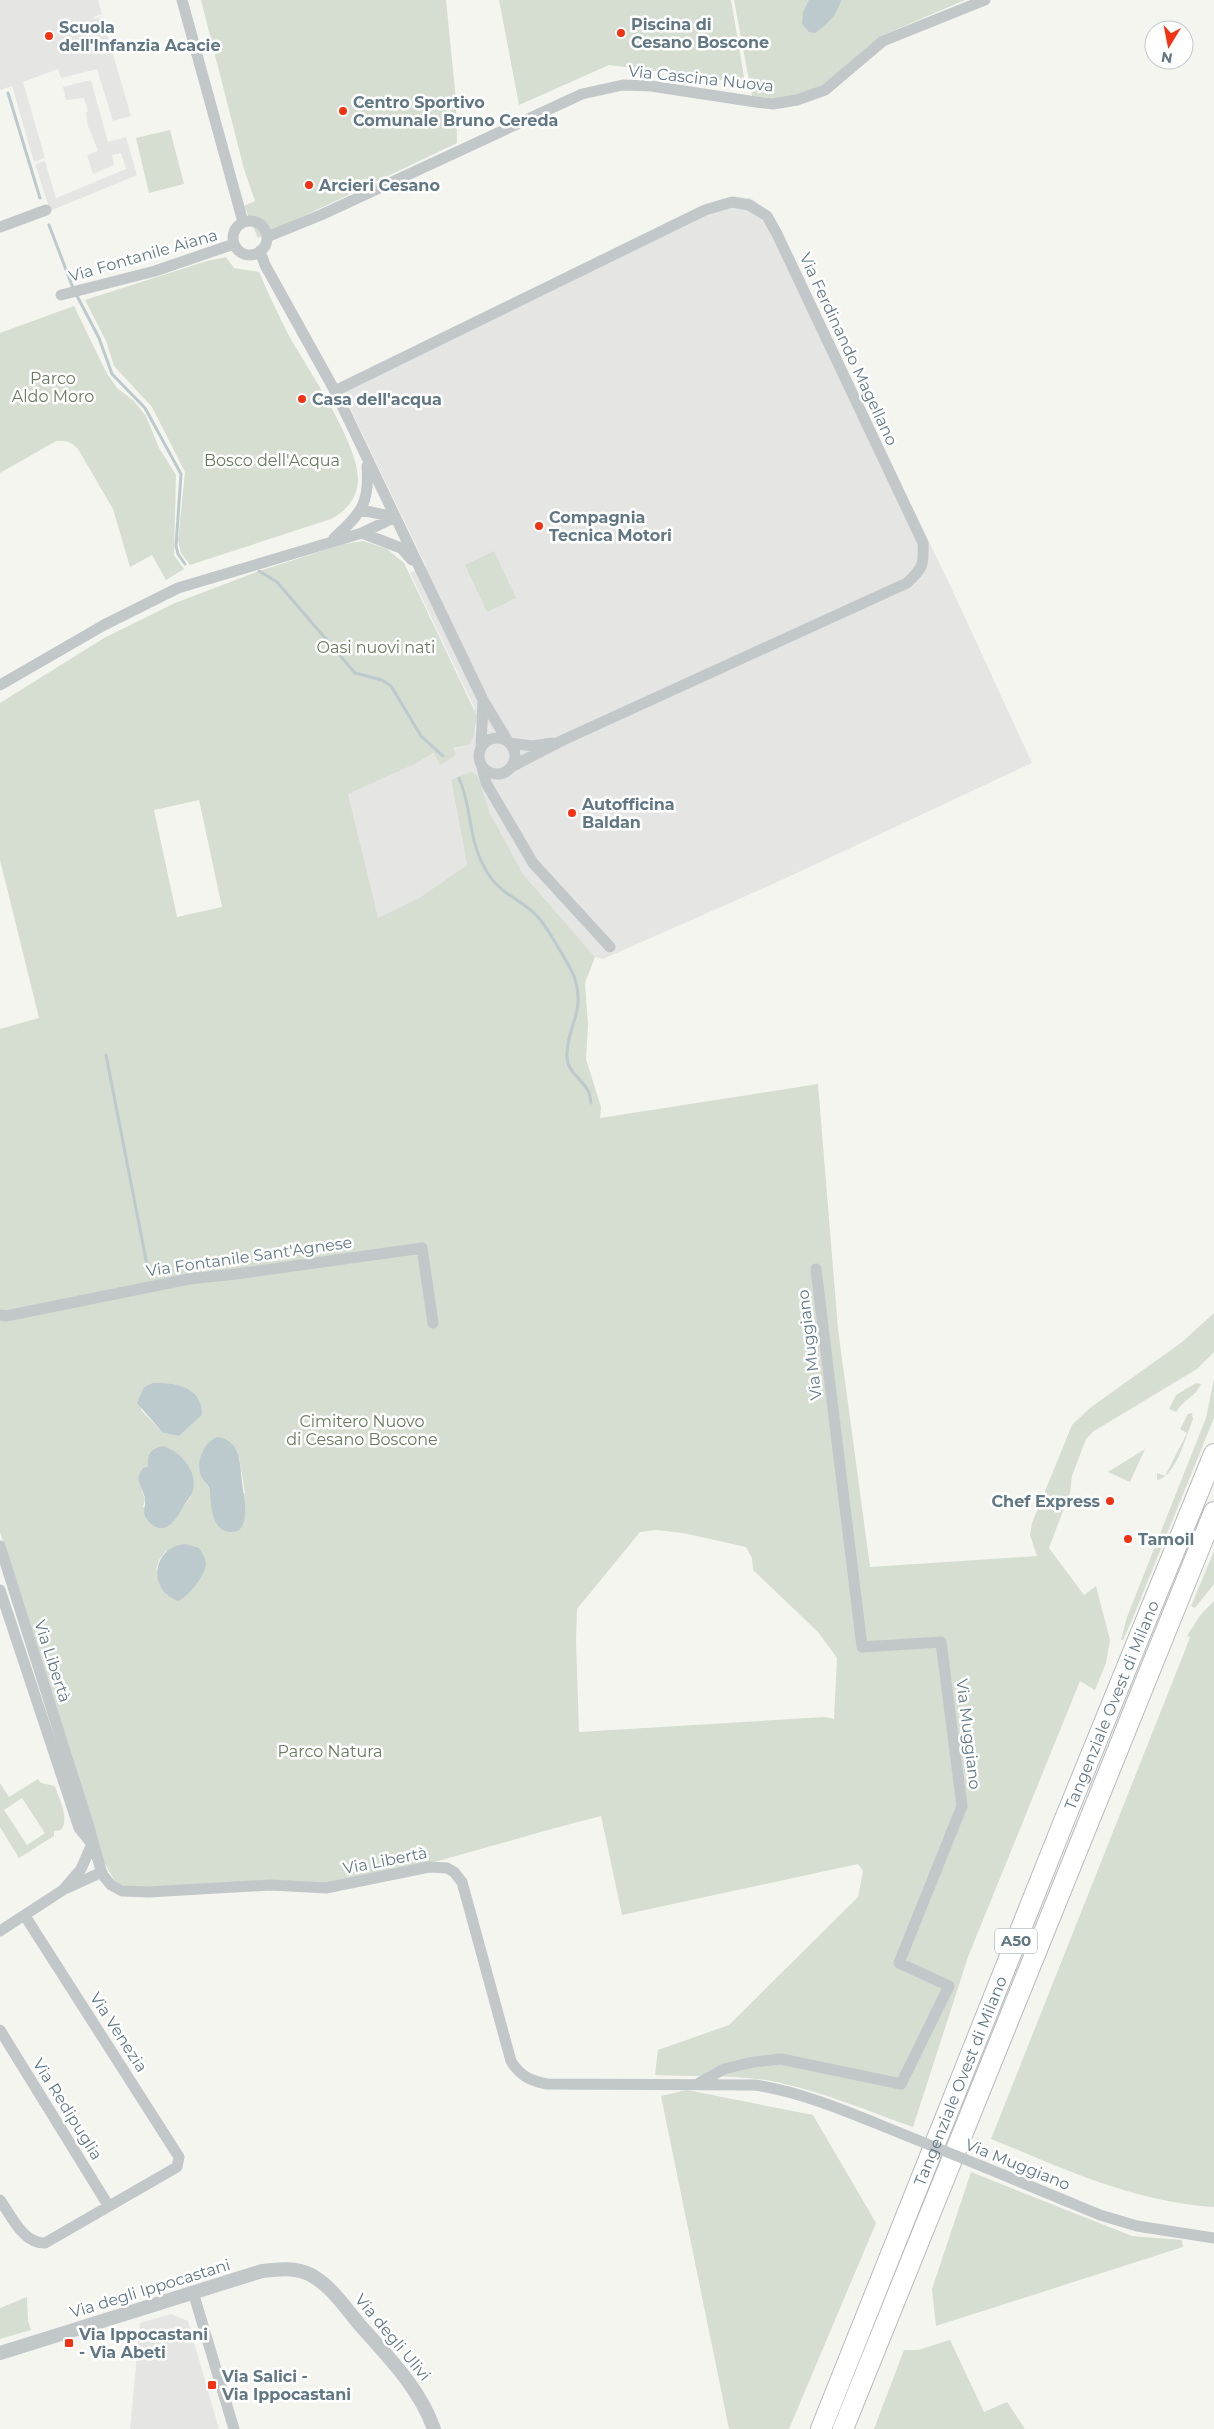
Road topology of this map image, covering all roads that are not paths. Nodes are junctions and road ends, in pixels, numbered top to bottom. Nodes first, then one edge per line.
1 (182, 0) edge
2 (986, 0) edge
3 (46, 210) dead end
4 (243, 222) junction
5 (0, 227) edge
6 (267, 237) junction
7 (234, 244) junction
8 (260, 251) junction
9 (61, 295) dead end
10 (335, 391) junction
11 (367, 459) junction
12 (361, 510) junction
13 (395, 517) junction
14 (362, 532) junction
15 (331, 541) junction
16 (419, 568) junction
17 (0, 685) edge
18 (483, 700) junction
19 (509, 742) junction
20 (561, 742) junction
21 (481, 747) junction
22 (482, 767) junction
23 (507, 770) junction
24 (498, 801) junction
25 (610, 947) dead end
26 (816, 1269) dead end
27 (2, 1317) edge
28 (433, 1323) dead end
29 (1214, 1454) edge
30 (1214, 1512) edge
31 (0, 1546) edge
32 (0, 1590) edge
33 (92, 1844) junction
34 (102, 1872) junction
35 (63, 1890) junction
36 (25, 1916) junction
37 (0, 1931) edge
38 (0, 2030) edge
39 (653, 2084) joint
40 (698, 2084) junction
41 (0, 2200) edge
42 (108, 2205) junction
43 (1214, 2238) edge
44 (312, 2276) joint
45 (193, 2292) junction
46 (0, 2353) edge
47 (234, 2429) edge
48 (434, 2429) edge
49 (821, 2429) edge
50 (843, 2429) edge

1 - 4 street
2 - 6 street, Via Cascina Nuova
3 - 5 street
4 - 6 street
4 - 7 street
6 - 8 street
7 - 8 street
7 - 9 street, Via Fontanile Aiana
8 - 10 street
10 - 11 street
10 - 20 street, Via Ferdinando Magellano
11 - 12 street
11 - 13 street
12 - 13 street
12 - 15 street
13 - 14 street
13 - 16 street
14 - 15 street
14 - 16 street
15 - 17 street
16 - 18 street
18 - 19 street
18 - 21 street
19 - 20 street, Via Ferdinando Magellano
19 - 21 street
19 - 23 street
20 - 23 street, Via Ferdinando Magellano
21 - 22 street
22 - 23 street
22 - 24 street
23 - 24 street
24 - 25 street
26 - 40 street, Via Muggiano
27 - 28 street, Via Fontanile Sant'Agnese
29 - 49 highway, Tangenziale Ovest di Milano / A50
30 - 50 highway, Tangenziale Ovest di Milano / A50
31 - 33 street, Via Libertà
32 - 33 street, Via Libertà
33 - 34 street, Via Libertà
33 - 35 street
34 - 35 street
34 - 39 street, Via Libertà
35 - 36 street
36 - 37 street
36 - 42 street, Via Venezia
38 - 42 street, Via Redipuglia
39 - 40 street, Via Muggiano
40 - 43 street, Via Muggiano, bridge
41 - 42 street
44 - 45 street, Via degli Ippocastani
44 - 48 street, Via degli Ulivi
45 - 46 street, Via degli Ippocastani
45 - 47 street

